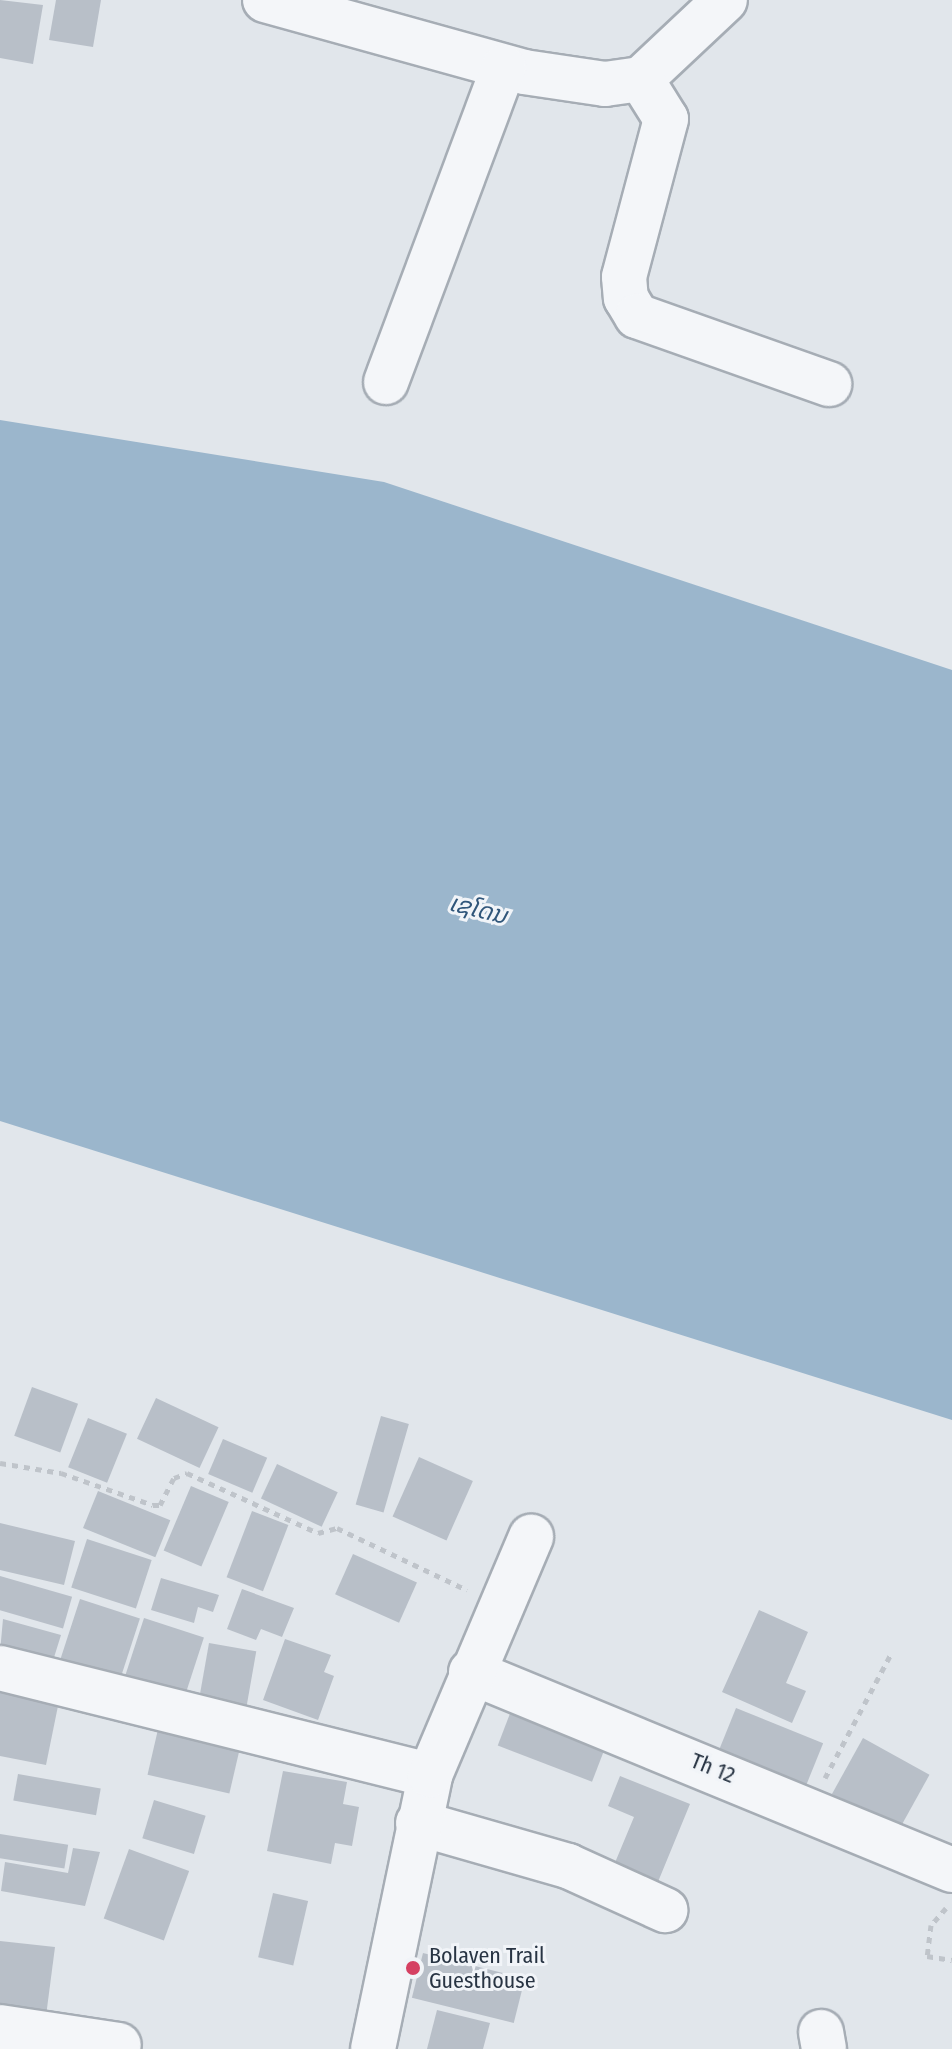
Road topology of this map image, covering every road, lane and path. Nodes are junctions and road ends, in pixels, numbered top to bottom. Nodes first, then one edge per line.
1 (265, 0) edge
2 (725, 0) edge
3 (504, 67) junction
4 (641, 79) junction
5 (386, 382) dead end
6 (829, 384) dead end
7 (0, 1463) edge
8 (531, 1537) dead end
9 (501, 1605) junction
10 (892, 1652) dead end
11 (0, 1668) edge
12 (471, 1672) junction
13 (430, 1775) junction
14 (810, 1807) junction
15 (418, 1823) junction
16 (952, 1870) edge
17 (952, 1901) edge
18 (665, 1910) dead end
19 (952, 1960) edge
20 (0, 2027) edge
21 (119, 2045) dead end
22 (373, 2049) edge

1 - 3 street
2 - 4 street
3 - 4 street
3 - 5 street
4 - 6 street
7 - 9 path
8 - 9 street
9 - 12 street
10 - 14 path
11 - 13 street
12 - 13 street
12 - 14 street, Th 12
13 - 15 street
14 - 16 street, Th 12
15 - 18 street
15 - 22 street
17 - 19 path
20 - 21 street

